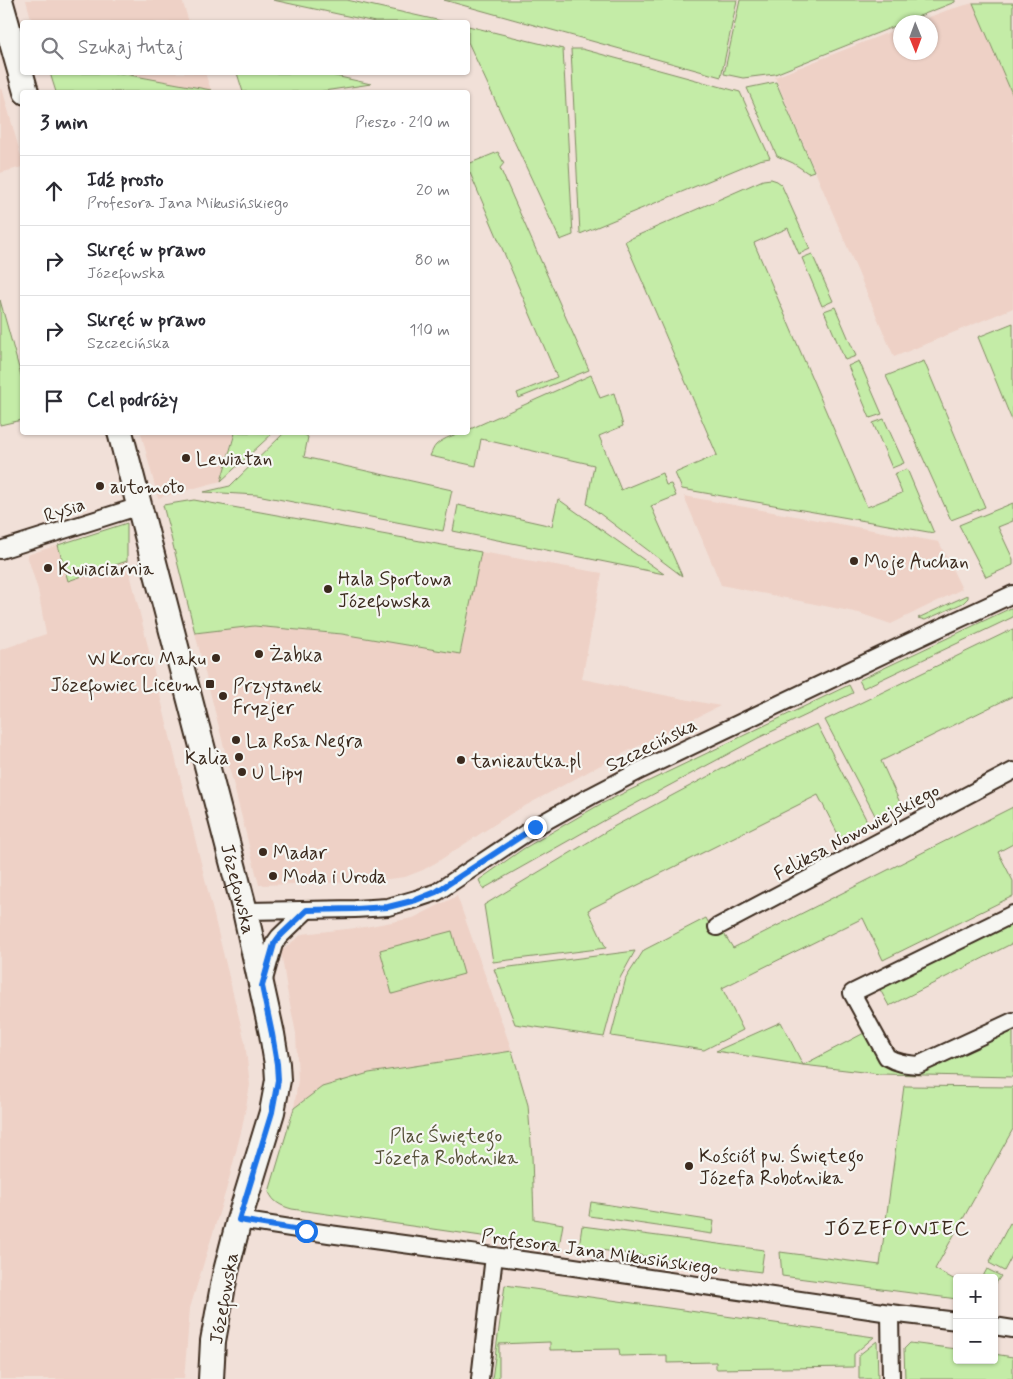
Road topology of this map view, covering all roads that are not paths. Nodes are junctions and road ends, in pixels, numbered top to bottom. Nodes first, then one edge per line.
1 (0, 0) edge
2 (20, 71) edge
3 (21, 75) edge
4 (25, 90) edge
5 (121, 435) edge
6 (140, 506) junction
7 (0, 550) edge
8 (1013, 594) edge
9 (1013, 771) edge
10 (307, 910) junction
11 (245, 911) junction
12 (1013, 914) edge
13 (717, 927) dead end
14 (262, 986) junction
15 (1013, 1021) edge
16 (239, 1220) junction
17 (494, 1256) junction
18 (890, 1313) junction
19 (953, 1321) edge
20 (998, 1327) edge
21 (1013, 1329) edge
22 (211, 1379) edge
23 (480, 1379) edge
24 (891, 1379) edge

1 - 2 street
3 - 4 street
5 - 6 street, Józefowska
6 - 7 street, Rysia
6 - 11 street, Józefowska
8 - 10 street, Szczecińska
9 - 13 street, Feliksa Nowowiejskiego
10 - 11 street, Szczecińska
10 - 14 street
11 - 14 street, Józefowska
12 - 15 street
14 - 16 street, Józefowska
16 - 17 street, Profesora Jana Mikusińskiego
16 - 22 street, Józefowska
17 - 18 street, Profesora Jana Mikusińskiego
17 - 23 street
18 - 19 street, Profesora Jana Mikusińskiego
18 - 24 street
20 - 21 street

